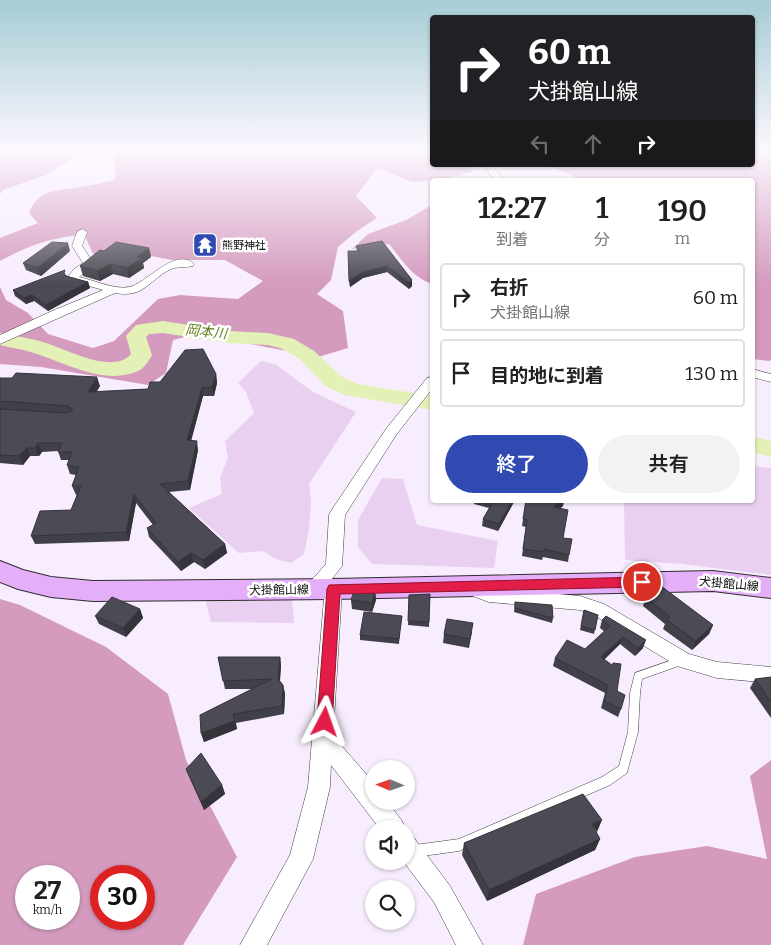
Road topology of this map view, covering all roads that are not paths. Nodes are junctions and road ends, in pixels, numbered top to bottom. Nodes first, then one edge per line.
1 (82, 232) dead end
2 (189, 264) dead end
3 (114, 289) junction
4 (0, 340) edge
5 (755, 374) edge
6 (771, 378) edge
7 (430, 384) edge
8 (0, 572) edge
9 (334, 583) junction
10 (465, 586) junction
11 (771, 588) edge
12 (684, 660) junction
13 (771, 675) edge
14 (324, 741) junction
15 (387, 820) edge
16 (415, 848) edge
17 (415, 857) edge
18 (253, 945) edge
19 (470, 945) edge

1 - 3 street
2 - 3 street
3 - 4 street
5 - 6 street
7 - 9 street
8 - 9 main road, 犬掛館山線
9 - 10 main road, 犬掛館山線
9 - 14 street
10 - 11 main road, 犬掛館山線
10 - 12 street
12 - 13 street
12 - 16 lane
14 - 15 street
14 - 18 street
17 - 19 street

